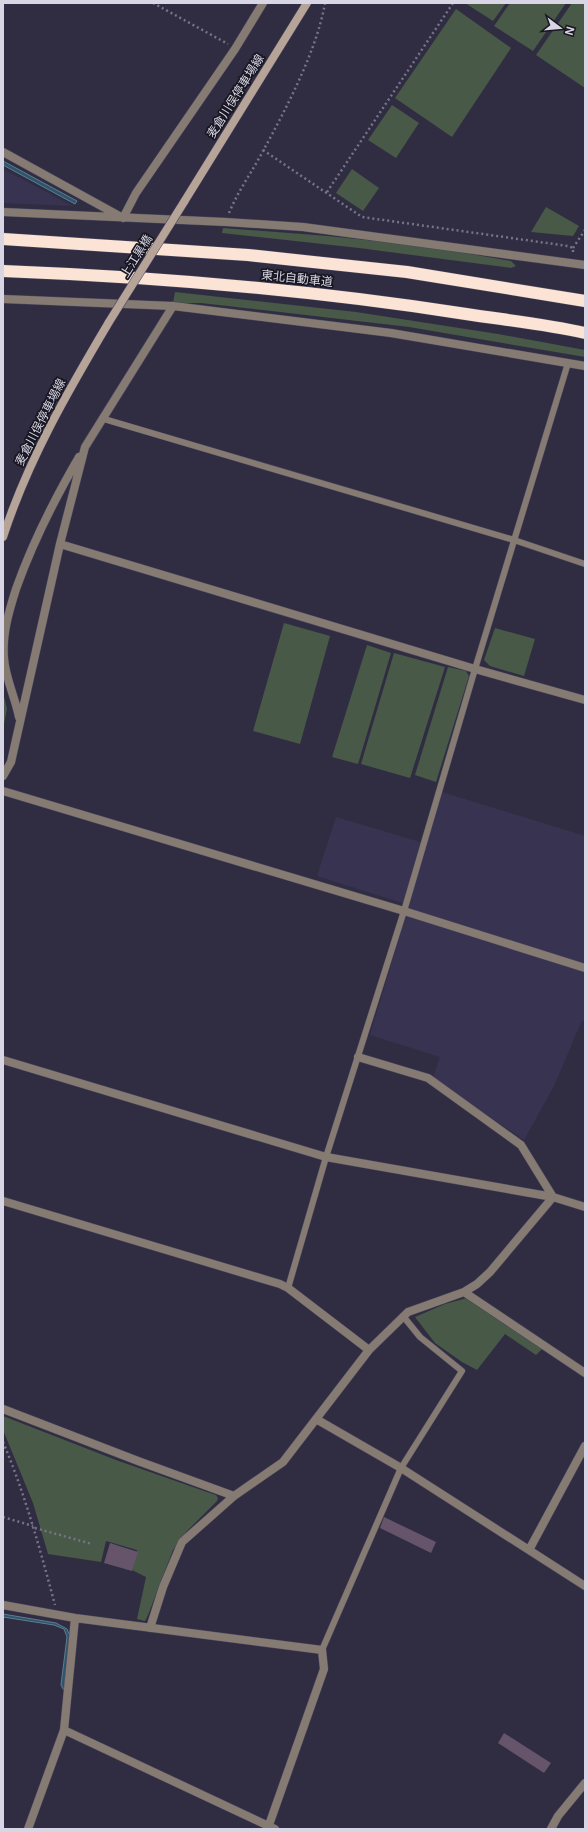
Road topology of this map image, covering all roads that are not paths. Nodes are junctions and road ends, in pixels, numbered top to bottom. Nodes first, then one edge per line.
1 (263, 3) edge
2 (307, 3) edge
3 (3, 152) edge
4 (184, 202) joint
5 (3, 212) edge
6 (123, 218) junction
7 (3, 239) edge
8 (585, 265) edge
9 (3, 271) edge
10 (3, 299) edge
11 (585, 301) edge
12 (174, 306) junction
13 (109, 322) joint
14 (585, 333) edge
15 (568, 363) junction
16 (585, 366) edge
17 (104, 419) junction
18 (85, 447) junction
19 (3, 537) edge
20 (514, 540) junction
21 (60, 544) junction
22 (585, 564) edge
23 (475, 669) junction
24 (585, 700) edge
25 (20, 719) junction
26 (3, 776) edge
27 (3, 791) edge
28 (404, 911) junction
29 (585, 968) edge
30 (358, 1057) junction
31 (3, 1060) edge
32 (326, 1157) junction
33 (553, 1197) junction
34 (3, 1201) edge
35 (585, 1207) edge
36 (288, 1288) junction
37 (464, 1292) junction
38 (404, 1316) junction
39 (369, 1350) junction
40 (585, 1373) edge
41 (3, 1409) edge
42 (316, 1419) junction
43 (585, 1446) edge
44 (401, 1468) junction
45 (234, 1496) junction
46 (529, 1550) junction
47 (585, 1586) edge
48 (3, 1605) edge
49 (75, 1618) junction
50 (150, 1628) junction
51 (322, 1650) junction
52 (64, 1730) junction
53 (585, 1783) edge
54 (272, 1827) edge
55 (28, 1829) edge
56 (551, 1829) edge

1 - 6 street
2 - 4 main road, 麦倉川俣停車場線
3 - 6 street
4 - 13 main road, 上江黒橋, bridge
5 - 6 street
6 - 8 street
7 - 11 highway, 東北自動車道
9 - 14 highway, 東北自動車道
10 - 12 street
12 - 15 street
12 - 17 street
13 - 19 main road, 麦倉川俣停車場線
15 - 16 street
15 - 20 lane
17 - 18 street
17 - 20 lane
18 - 21 street
18 - 25 street
20 - 22 lane
20 - 23 lane
21 - 23 street
21 - 25 street
23 - 24 street
23 - 28 lane
25 - 26 street
27 - 28 street
28 - 29 street
28 - 30 lane
30 - 32 lane
30 - 33 street
31 - 32 street
32 - 33 street
32 - 36 lane
33 - 35 street
33 - 37 street
34 - 36 street
36 - 39 street
37 - 38 street
37 - 40 street
38 - 39 street
38 - 44 lane
39 - 42 street
41 - 45 street
42 - 44 street
42 - 45 street
43 - 46 street
44 - 46 street
44 - 51 lane
45 - 50 street
46 - 47 street
48 - 49 street
49 - 50 street
49 - 52 street
50 - 51 street
51 - 54 street
52 - 54 street
52 - 55 street
53 - 56 street

